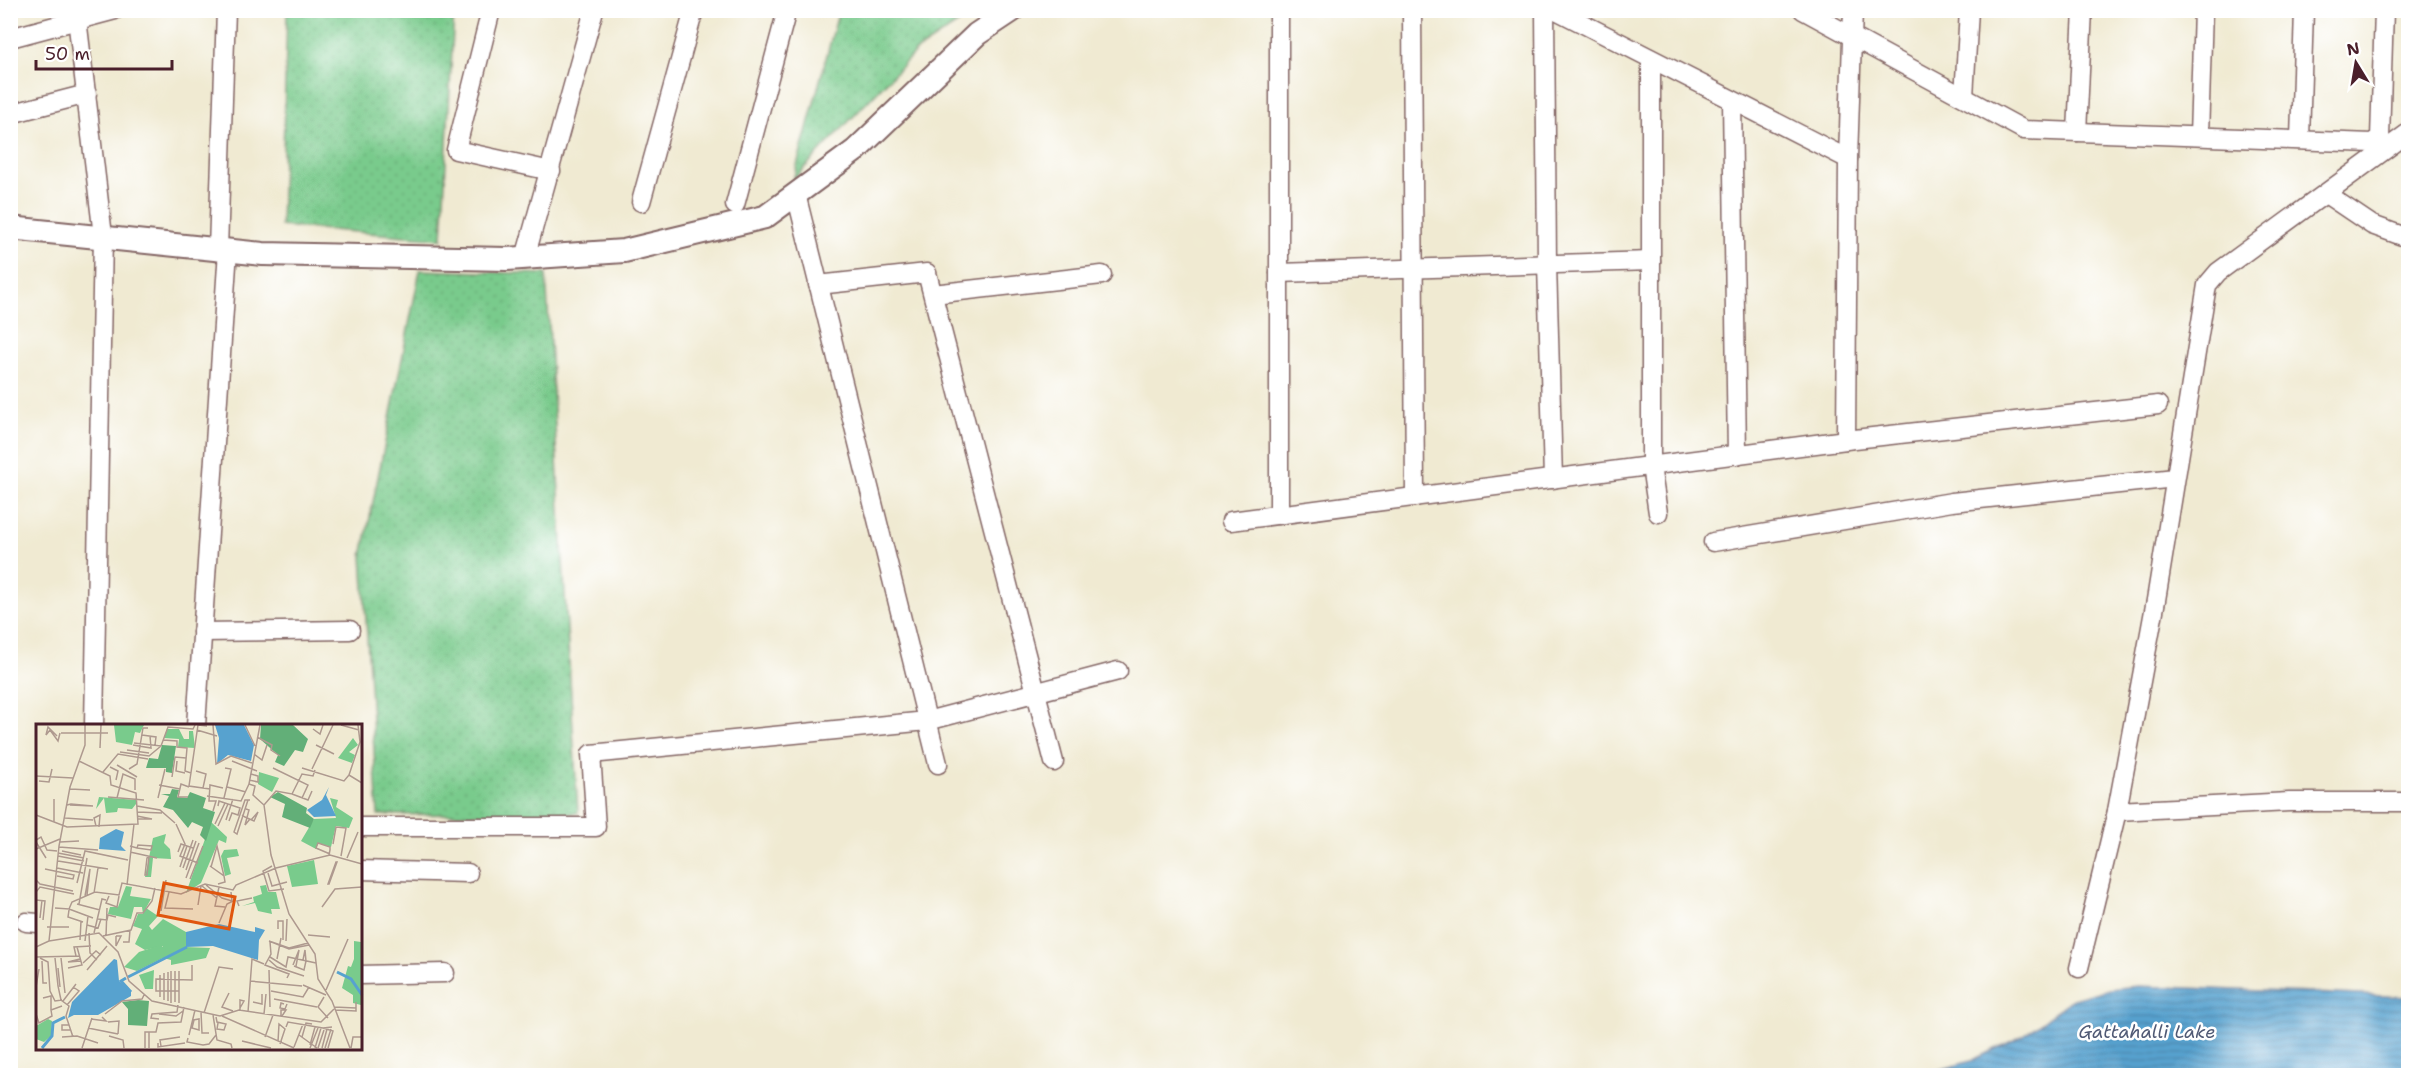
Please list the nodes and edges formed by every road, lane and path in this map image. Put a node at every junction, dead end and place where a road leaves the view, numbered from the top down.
1 (115, 10) edge
2 (226, 10) edge
3 (491, 10) edge
4 (594, 10) edge
5 (694, 10) edge
6 (787, 10) edge
7 (1013, 10) edge
8 (1279, 10) edge
9 (1412, 10) edge
10 (1545, 10) edge
11 (1556, 10) edge
12 (1803, 10) edge
13 (1853, 10) edge
14 (1970, 10) edge
15 (2083, 10) edge
16 (2203, 10) edge
17 (2304, 10) edge
18 (2384, 10) edge
19 (77, 16) edge
20 (10, 38) edge
21 (1853, 38) junction
22 (1651, 59) junction
23 (87, 94) junction
24 (1964, 98) junction
25 (1732, 100) junction
26 (10, 114) edge
27 (2077, 132) junction
28 (2409, 133) edge
29 (2199, 136) junction
30 (2300, 139) junction
31 (1848, 159) junction
32 (551, 171) junction
33 (796, 194) junction
34 (2326, 194) junction
35 (641, 202) dead end
36 (735, 205) dead end
37 (10, 228) edge
38 (103, 236) junction
39 (2409, 238) edge
40 (223, 250) junction
41 (525, 258) junction
42 (1651, 261) junction
43 (1547, 264) junction
44 (1414, 269) junction
45 (1279, 273) junction
46 (1102, 275) dead end
47 (818, 285) junction
48 (933, 294) junction
49 (2158, 405) dead end
50 (1846, 440) junction
51 (1737, 455) junction
52 (1651, 466) junction
53 (2175, 478) junction
54 (1553, 479) junction
55 (1415, 497) junction
56 (1658, 513) dead end
57 (1279, 514) junction
58 (1231, 521) dead end
59 (1713, 542) dead end
60 (350, 630) dead end
61 (202, 632) junction
62 (1118, 671) dead end
63 (1036, 693) junction
64 (927, 721) junction
65 (94, 724) edge
66 (196, 724) edge
67 (1054, 762) dead end
68 (938, 764) dead end
69 (2409, 802) edge
70 (2117, 811) junction
71 (362, 827) edge
72 (362, 870) edge
73 (468, 873) dead end
74 (2079, 968) dead end
75 (445, 973) dead end
76 (362, 975) edge

1 - 19 street
2 - 40 street
3 - 32 street
4 - 32 street
5 - 35 street
6 - 36 street
7 - 33 street
8 - 45 street
9 - 44 street
10 - 43 street
11 - 22 street
12 - 21 street
13 - 21 street
14 - 24 street
15 - 27 street
16 - 29 street
17 - 30 street
18 - 30 street
19 - 20 street
19 - 23 street
21 - 24 street
21 - 31 street
22 - 25 street
22 - 42 street
23 - 26 street
23 - 38 street
24 - 27 street
25 - 31 street
25 - 51 street
27 - 29 street
28 - 34 street
29 - 30 street
31 - 50 street
32 - 41 street
33 - 41 street
33 - 47 street
34 - 39 street
34 - 53 street
37 - 38 street
38 - 40 street
38 - 65 street
40 - 41 street
40 - 61 street
42 - 43 street
42 - 52 street
43 - 44 street
43 - 54 street
44 - 45 street
44 - 55 street
45 - 57 street
46 - 48 street
47 - 48 street
47 - 64 street
48 - 63 street
49 - 50 street
50 - 51 street
51 - 52 street
52 - 54 street
52 - 56 street
53 - 59 street
53 - 70 street
54 - 55 street
55 - 57 street
57 - 58 street
60 - 61 street
61 - 66 street
62 - 63 street
63 - 64 street
63 - 67 street
64 - 68 street
64 - 71 street
69 - 70 street
70 - 74 street
72 - 73 street
75 - 76 street

